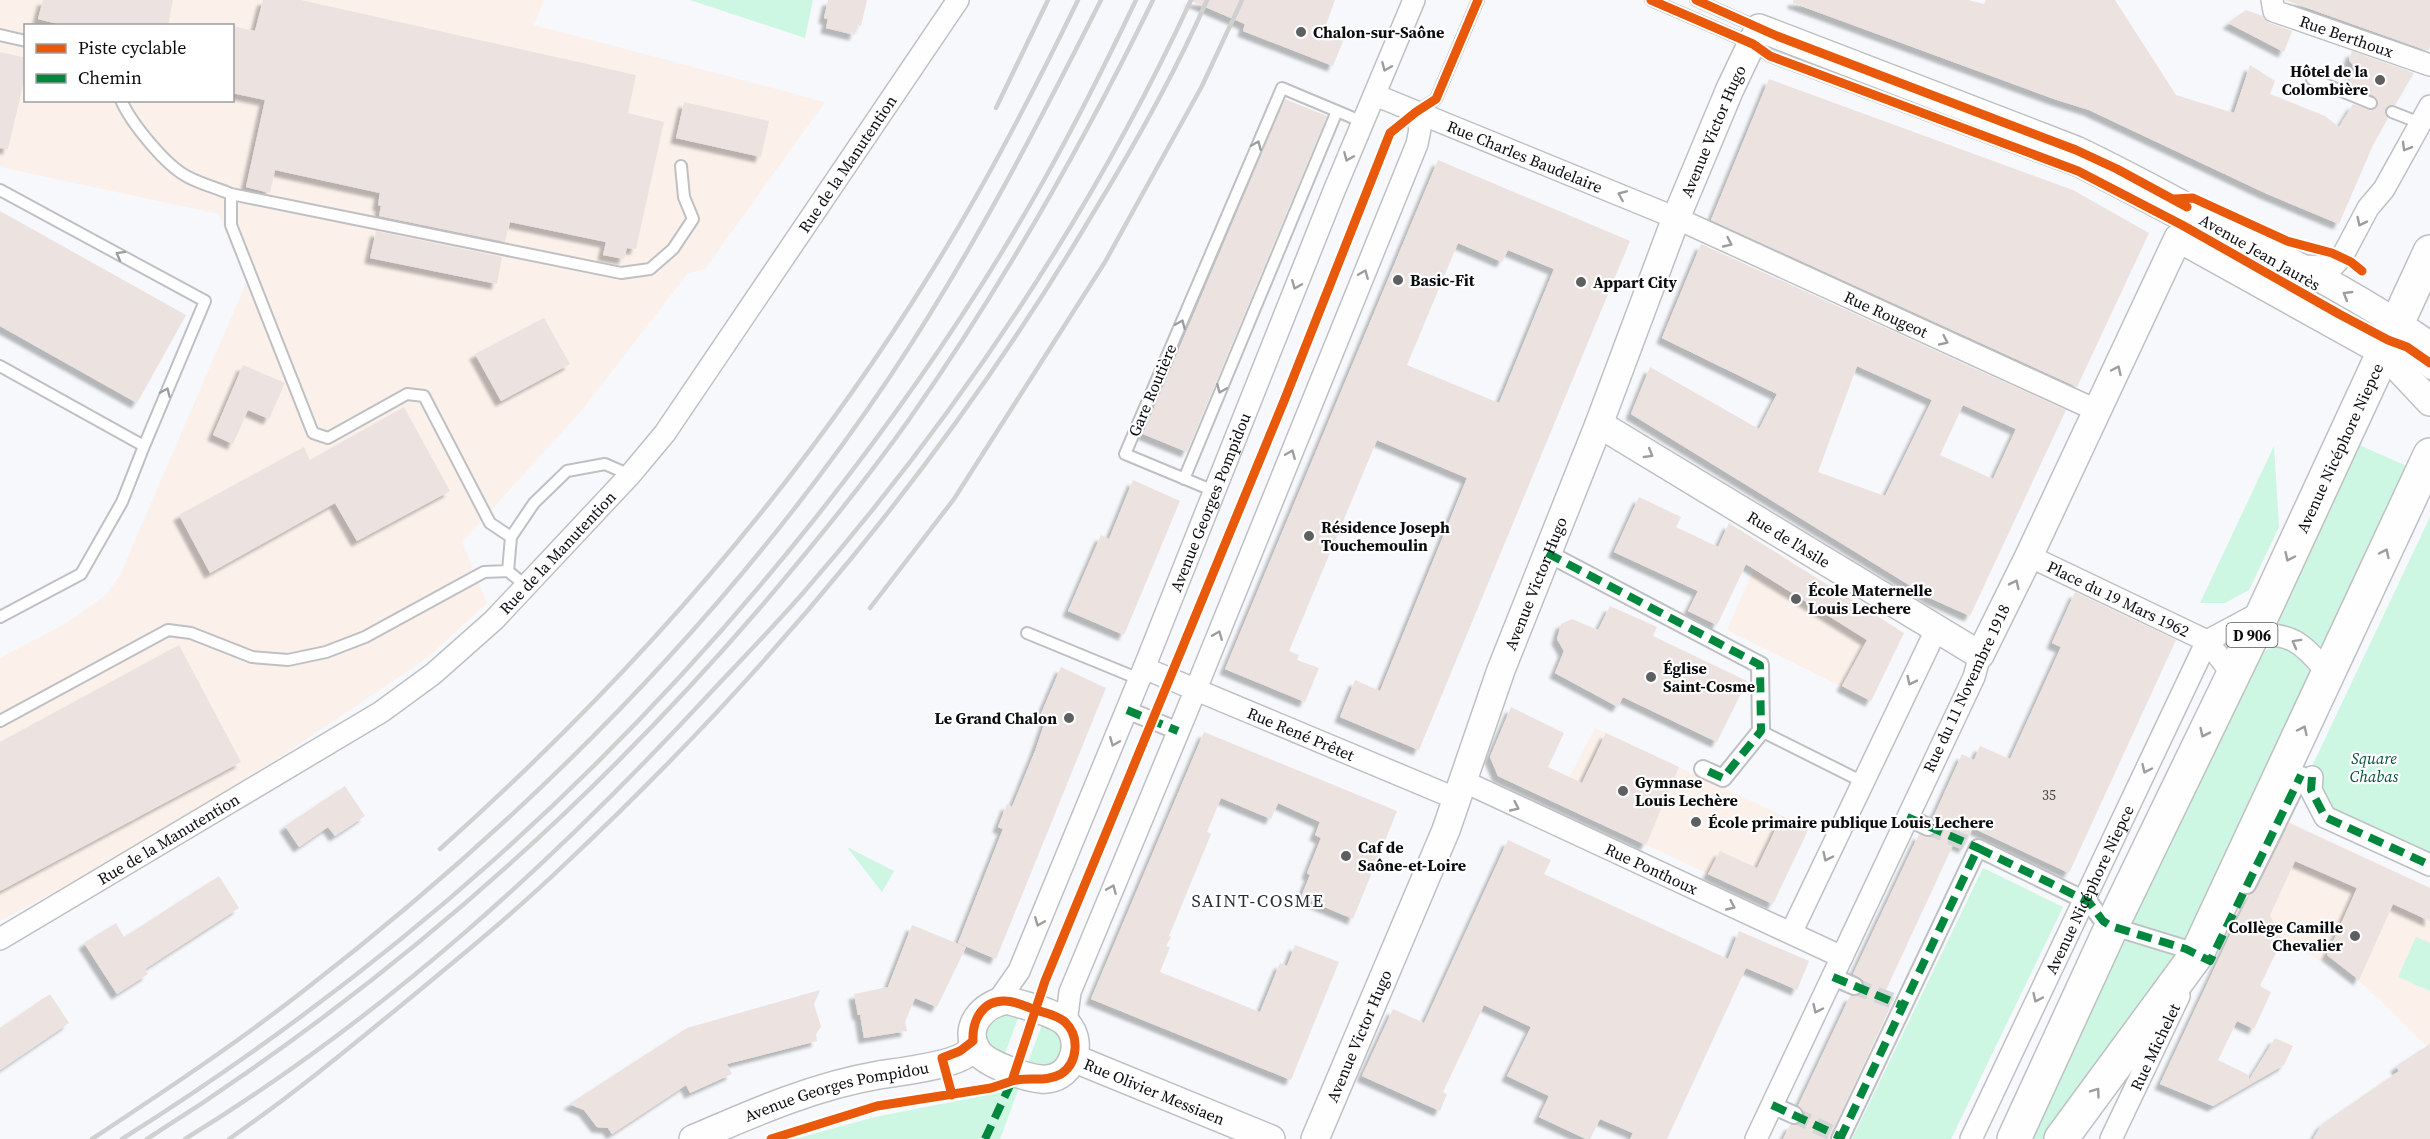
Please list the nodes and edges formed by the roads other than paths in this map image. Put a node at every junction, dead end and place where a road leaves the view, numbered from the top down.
1 (958, 0) edge
2 (1414, 0) edge
3 (1478, 0) edge
4 (1651, 0) edge
5 (1696, 0) edge
6 (2272, 0) edge
7 (0, 35) edge
8 (1756, 36) junction
9 (24, 41) edge
10 (2430, 64) edge
11 (2312, 80) dead end
12 (1375, 94) junction
13 (122, 102) edge
14 (2371, 103) dead end
15 (1337, 111) junction
16 (1416, 112) junction
17 (2392, 112) dead end
18 (2425, 115) edge
19 (1363, 122) junction
20 (681, 166) dead end
21 (0, 190) edge
22 (231, 194) junction
23 (1676, 218) junction
24 (2182, 223) junction
25 (2430, 252) edge
26 (2299, 266) junction
27 (2389, 338) junction
28 (2430, 346) edge
29 (2430, 362) edge
30 (0, 366) edge
31 (2430, 374) edge
32 (2430, 402) edge
33 (2098, 411) junction
34 (1599, 424) junction
35 (144, 446) junction
36 (2430, 455) edge
37 (630, 475) junction
38 (1184, 479) junction
39 (1214, 491) junction
40 (511, 537) junction
41 (1547, 553) junction
42 (2029, 556) junction
43 (508, 571) junction
44 (526, 586) junction
45 (0, 617) edge
46 (2258, 623) junction
47 (1937, 628) junction
48 (1027, 633) dead end
49 (2206, 641) junction
50 (1980, 655) junction
51 (1142, 674) junction
52 (2329, 674) junction
53 (2233, 675) junction
54 (1196, 689) junction
55 (1127, 710) junction
56 (0, 721) edge
57 (1178, 731) junction
58 (1761, 731) junction
59 (1703, 769) dead end
60 (2306, 776) joint
61 (1863, 782) junction
62 (1460, 790) junction
63 (1907, 817) junction
64 (1928, 827) tunnel mouth
65 (2430, 865) edge
66 (2084, 899) junction
67 (2111, 926) junction
68 (1791, 933) junction
69 (0, 939) edge
70 (2197, 954) junction
71 (1842, 957) junction
72 (1833, 977) junction
73 (1854, 986) tunnel mouth
74 (998, 1001) junction
75 (1066, 1023) junction
76 (974, 1041) junction
77 (1073, 1058) junction
78 (1772, 1105) junction
79 (1794, 1115) tunnel mouth
80 (1838, 1136) edge
81 (693, 1139) edge
82 (1271, 1139) edge
83 (1315, 1139) edge
84 (1756, 1139) edge
85 (1971, 1139) edge
86 (2014, 1139) edge
87 (2061, 1139) edge
88 (2111, 1139) edge

1 - 37 street, Rue de la Manutention
2 -> 12 street, Avenue Georges Pompidou
3 - 16 lane
4 - 8 lane, Avenue Jean Jaurès
5 - 8 lane, Avenue Jean Jaurès
6 - 10 street, Rue Berthoux
7 - 9 lane
8 - 23 street, Avenue Victor Hugo
8 - 24 street, Avenue Jean Jaurès
11 - 14 lane
12 - 16 street, Rue Charles Baudelaire
12 - 19 street, Avenue Georges Pompidou
13 - 22 lane
15 - 19 lane, Gare Routière
15 -> 38 lane
38 -> 15 lane, Gare Routière
23 -> 16 street, Rue Charles Baudelaire
54 -> 16 street
17 - 18 lane
18 -> 26 street
19 -> 39 street, Avenue Georges Pompidou
20 - 22 lane
35 -> 21 lane
22 - 40 lane
23 -> 33 street, Rue Rougeot
23 - 34 street, Avenue Victor Hugo
24 - 26 street, Avenue Jean Jaurès
24 - 27 street, Avenue Jean Jaurès
33 -> 24 street, Rue du 11 Novembre 1918
25 - 27 main road, Avenue Nicéphore Niepce / D 906
27 -> 26 street, Avenue Jean Jaurès
27 - 28 street
27 - 29 lane
27 - 29 lane
27 - 31 lane
27 - 32 street
27 -> 46 main road, Avenue Nicéphore Niepce / D 906
30 - 35 lane
33 - 42 street, Rue du 11 Novembre 1918
34 - 41 street, Avenue Victor Hugo
34 -> 47 street, Rue de l'Asile
35 - 45 lane
52 -> 36 main road
37 - 40 lane
37 - 44 street, Rue de la Manutention
38 - 39 lane
39 - 51 street, Avenue Georges Pompidou
40 - 43 lane
41 - 58 street
41 - 62 street, Avenue Victor Hugo
42 - 49 street, Place du 19 Mars 1962
50 -> 42 street, Rue du 11 Novembre 1918
43 - 44 lane
43 - 56 lane
44 - 69 street, Rue de la Manutention
46 - 49 street
52 -> 46 street
46 - 53 main road, Avenue Nicéphore Niepce / D 906
47 - 50 street, Rue de l'Asile
47 -> 61 street
48 - 51 lane
49 - 53 street
49 -> 66 street, Avenue Nicéphore Niepce
50 - 63 street, Rue du 11 Novembre 1918
51 - 54 street, Rue René Prêtet
51 - 55 street, Avenue Georges Pompidou
70 -> 52 main road
53 -> 67 main road, Avenue Nicéphore Niepce / D 906
54 - 57 street
54 - 62 street, Rue René Prêtet
55 - 57 street
55 -> 74 street, Avenue Georges Pompidou
75 -> 57 street
58 - 59 street
58 - 61 lane
60 - 65 street
60 - 70 street
61 -> 68 street
62 -> 68 street, Rue Ponthoux
62 - 83 street, Avenue Victor Hugo
63 - 64 street
63 - 71 street, Rue du 11 Novembre 1918
66 - 67 street
66 - 80 street
66 -> 85 street, Avenue Nicéphore Niepce
67 - 70 street
67 - 86 main road, Avenue Nicéphore Niepce / D 906
68 - 71 street, Rue Ponthoux
87 -> 70 main road
70 - 88 street, Rue Michelet
71 - 72 street, Rue du 11 Novembre 1918
72 - 73 street
72 -> 78 street, Rue du 11 Novembre 1918
74 - 75 street
74 - 76 street
75 - 77 street
76 - 77 street
76 - 81 street, Avenue Georges Pompidou
77 - 82 street, Rue Olivier Messiaen
78 - 79 street
78 - 84 street, Rue du 11 Novembre 1918

